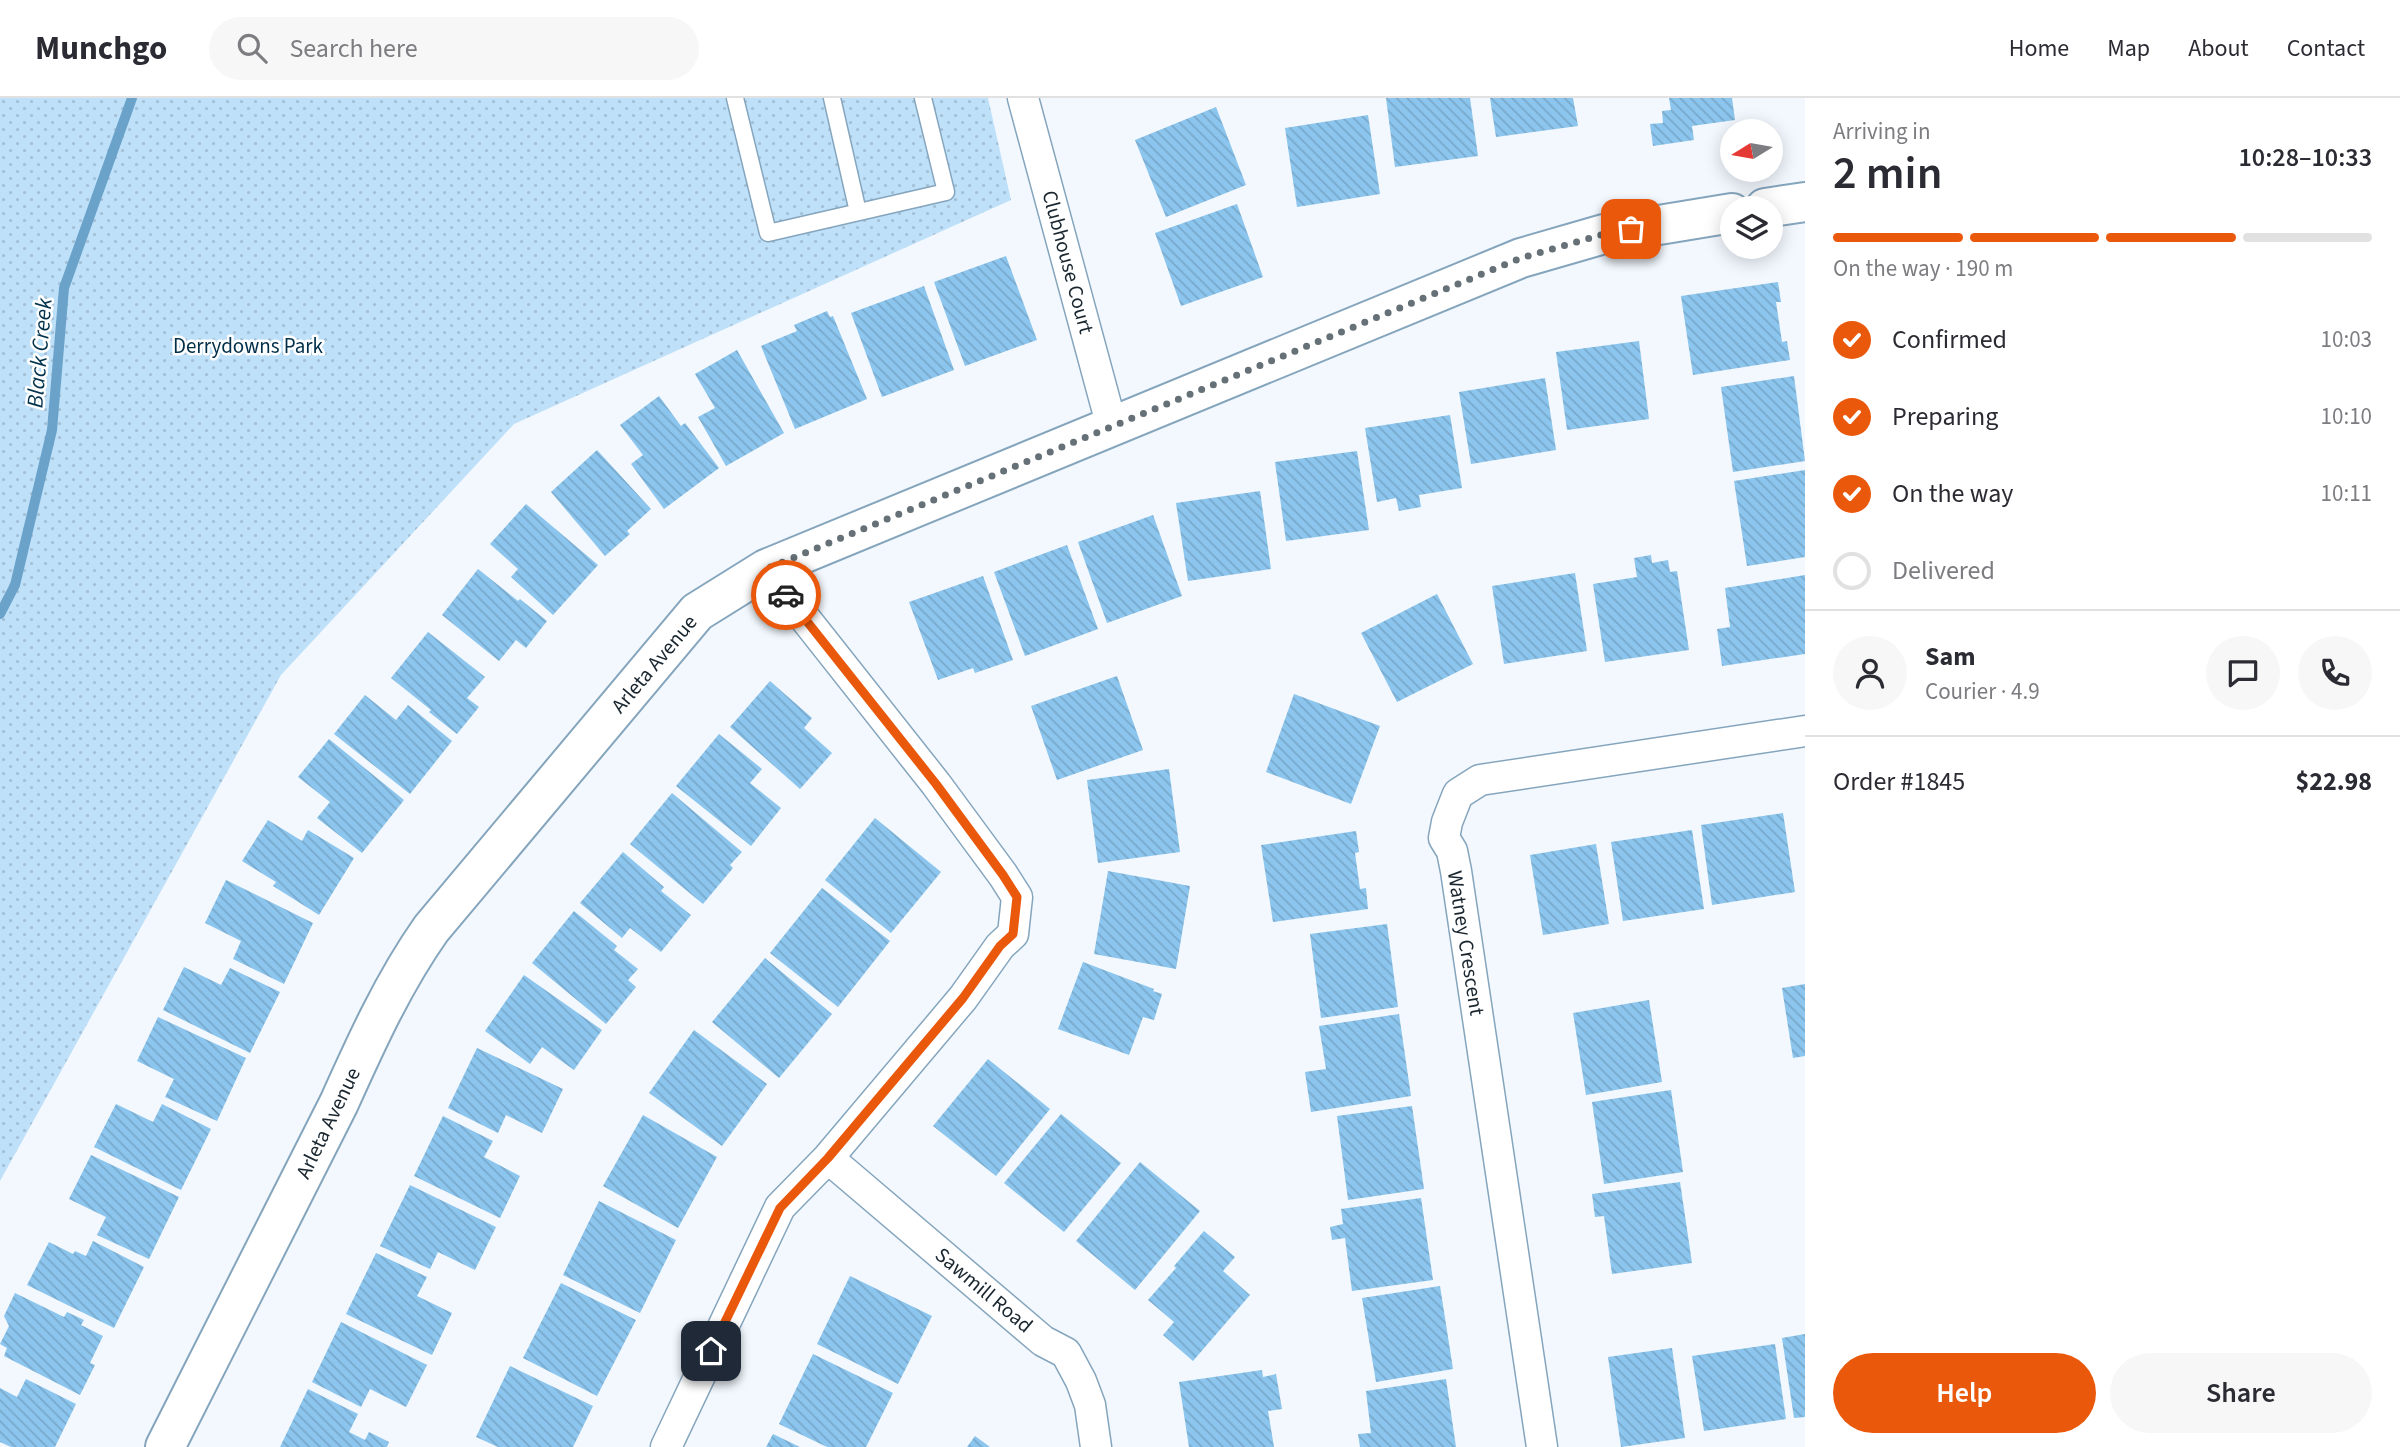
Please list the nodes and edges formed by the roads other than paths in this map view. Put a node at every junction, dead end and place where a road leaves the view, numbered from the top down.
1 (735, 98) edge
2 (832, 98) edge
3 (923, 98) edge
4 (1023, 98) edge
5 (1805, 202) edge
6 (1783, 205) edge
7 (858, 212) junction
8 (1720, 215) edge
9 (1112, 427) junction
10 (766, 569) junction
11 (1805, 731) edge
12 (828, 1158) junction
13 (165, 1447) edge
14 (666, 1447) edge
15 (1096, 1447) edge
16 (1542, 1447) edge

1 - 7 lane
2 - 7 lane
3 - 7 lane
4 - 9 street, Clubhouse Court
5 - 6 street
8 - 9 street, Arleta Avenue
9 - 10 street, Arleta Avenue
10 - 12 street
10 - 13 street, Arleta Avenue
11 - 16 street, Watney Crescent
12 - 14 street
12 - 15 street, Sawmill Road

